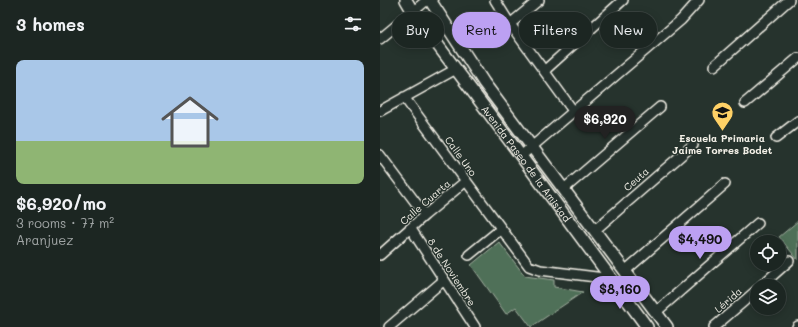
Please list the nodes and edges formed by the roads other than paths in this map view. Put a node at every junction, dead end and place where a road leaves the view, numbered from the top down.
1 (406, 0) edge
2 (427, 0) edge
3 (430, 0) edge
4 (495, 0) edge
5 (539, 0) edge
6 (623, 0) edge
7 (699, 0) edge
8 (789, 0) edge
9 (413, 12) joint
10 (502, 12) edge
11 (511, 23) edge
12 (511, 25) edge
13 (392, 29) edge
14 (380, 39) edge
15 (440, 48) edge
16 (798, 58) edge
17 (714, 66) dead end
18 (456, 69) junction
19 (544, 70) junction
20 (404, 97) junction
21 (745, 103) dead end
22 (660, 107) dead end
23 (380, 111) edge
24 (574, 112) junction
25 (798, 121) edge
26 (776, 138) dead end
27 (693, 145) dead end
28 (533, 147) junction
29 (380, 155) edge
30 (521, 156) junction
31 (466, 181) junction
32 (725, 184) dead end
33 (564, 189) junction
34 (425, 215) junction
35 (758, 223) dead end
36 (411, 229) junction
37 (501, 229) junction
38 (594, 230) junction
39 (380, 243) edge
40 (383, 253) edge
41 (470, 255) dead end
42 (789, 261) dead end
43 (624, 271) junction
44 (612, 279) junction
45 (769, 279) edge
46 (444, 280) junction
47 (750, 296) edge
48 (656, 312) junction
49 (389, 327) edge
50 (475, 327) edge
51 (646, 327) edge
52 (667, 327) edge
53 (714, 327) edge

1 - 9 street, Avenida Paseo de la Amistad
2 - 9 street
3 - 28 street, Avenida Paseo de la Amistad
4 - 10 street
5 - 11 street
6 - 19 street
7 - 24 street
8 - 17 street
12 - 19 street
13 - 14 street
15 - 18 street, Avenida Paseo de la Amistad
16 - 21 street
18 - 20 street
18 - 30 street, Avenida Paseo de la Amistad
19 - 24 street
20 - 23 street
20 - 31 street, Calle Uno
22 - 33 street
24 - 28 street
25 - 26 street
27 - 38 street, Ceuta
28 - 30 street
28 - 33 street, Avenida Paseo de la Amistad
29 - 34 street
30 - 44 street, Avenida Paseo de la Amistad
31 - 34 street, Calle Cuarta
31 - 37 street, Calle Uno
32 - 43 street
33 - 38 street, Avenida Paseo de la Amistad
34 - 36 street, Calle Cuarta
35 - 48 street
36 - 40 street, Calle Cuarta
36 - 46 street, 8 de Noviembre
37 - 41 street
37 - 44 street, Calle Uno
38 - 43 street, Avenida Paseo de la Amistad
39 - 40 street
42 - 45 street
43 - 48 street, Avenida Paseo de la Amistad
44 - 51 street, Avenida Paseo de la Amistad
46 - 49 street
46 - 50 street, 8 de Noviembre
47 - 53 street, Lérida
48 - 52 street, Avenida Paseo de la Amistad

